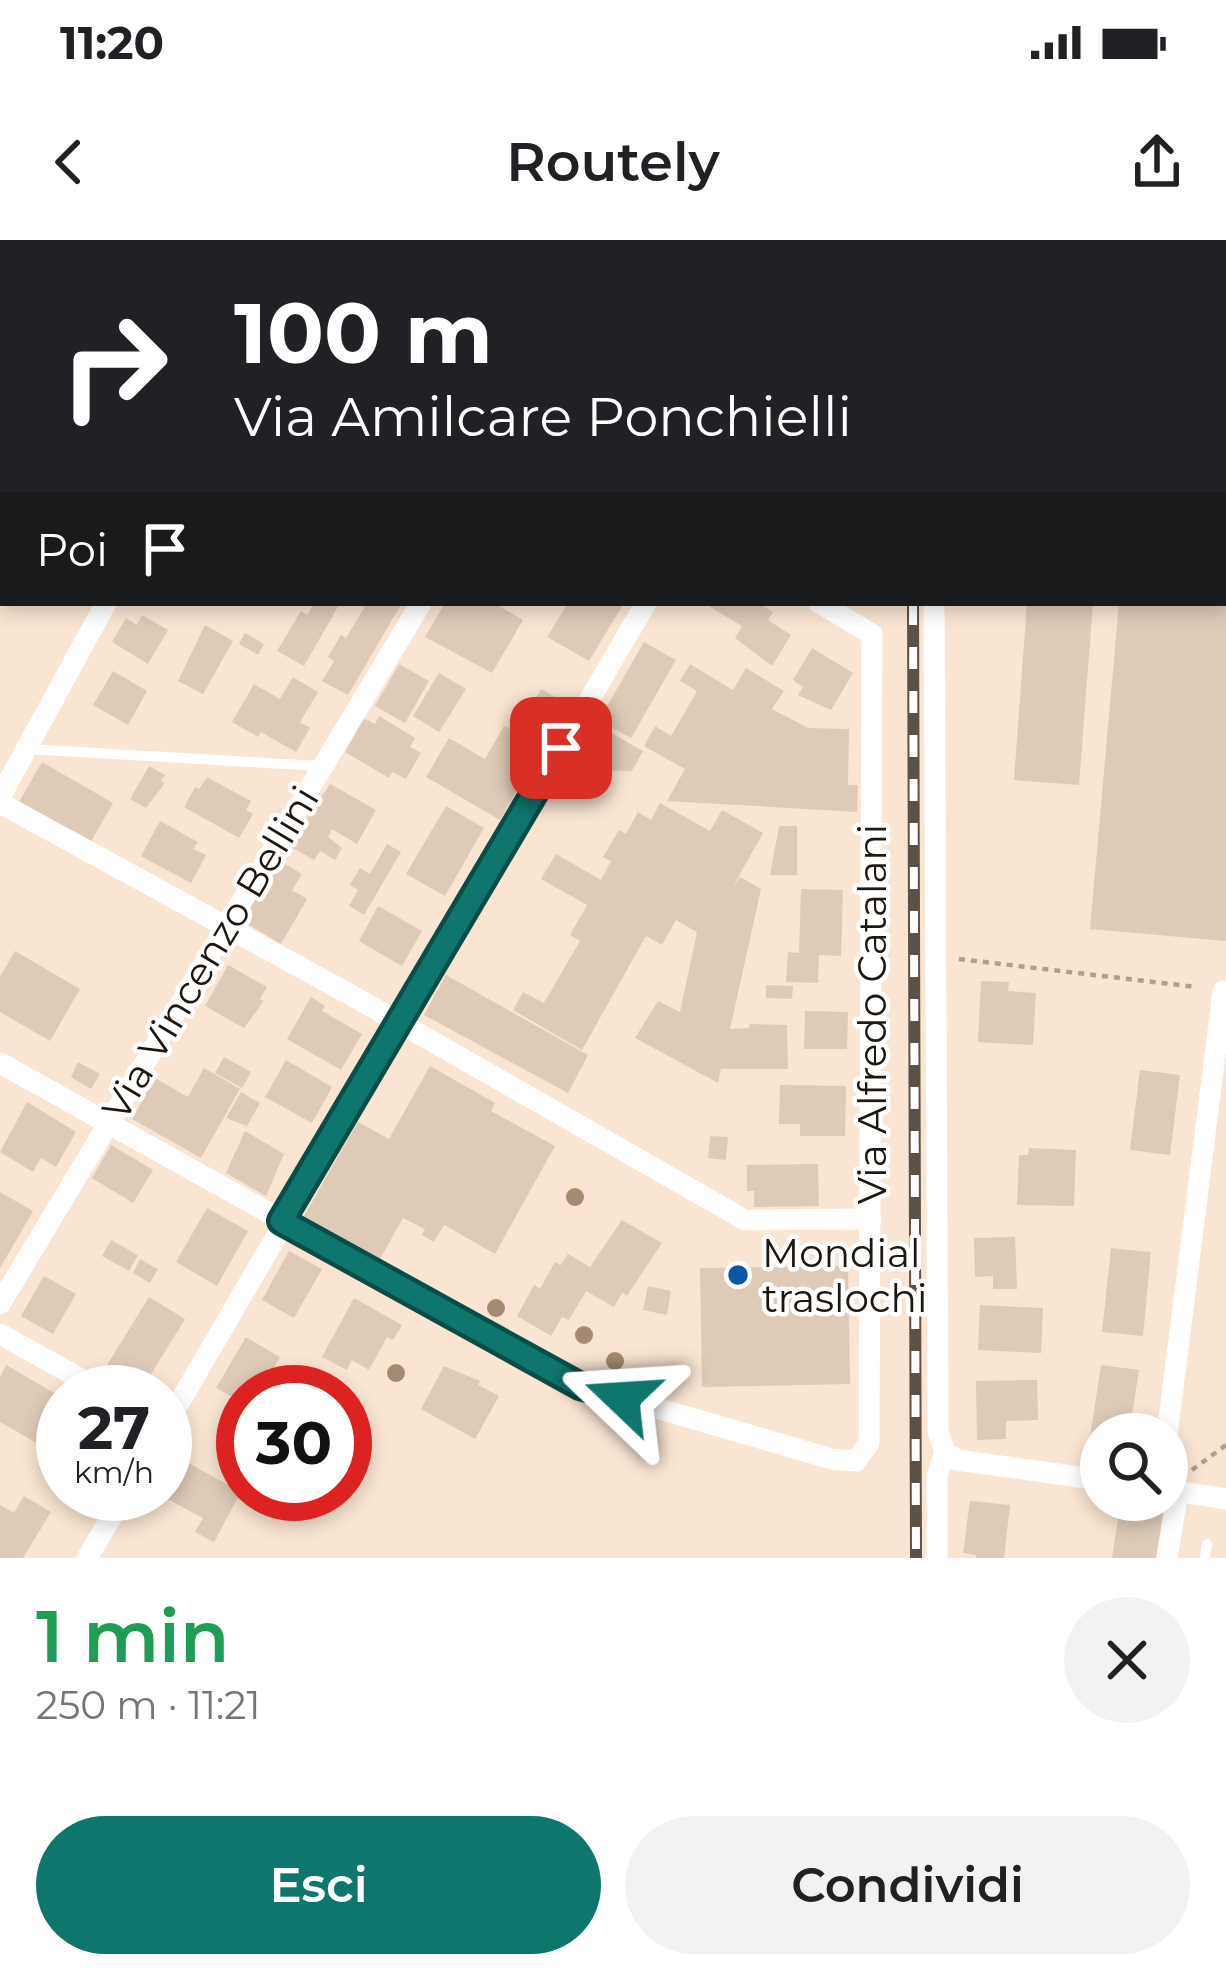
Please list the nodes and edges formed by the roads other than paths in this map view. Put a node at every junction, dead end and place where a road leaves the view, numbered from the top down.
1 (104, 606) edge
2 (419, 606) edge
3 (644, 606) edge
4 (824, 606) edge
5 (934, 606) edge
6 (26, 749) junction
7 (323, 766) junction
8 (0, 800) edge
9 (226, 927) junction
10 (1223, 991) edge
11 (398, 1023) junction
12 (0, 1063) edge
13 (107, 1124) junction
14 (872, 1219) junction
15 (281, 1221) junction
16 (0, 1304) edge
17 (0, 1334) edge
18 (56, 1365) edge
19 (192, 1378) edge
20 (1170, 1413) edge
21 (945, 1452) junction
22 (1080, 1477) edge
23 (1188, 1493) edge
24 (1226, 1499) edge
25 (109, 1521) edge
26 (1170, 1521) edge
27 (1207, 1544) dead end
28 (87, 1558) edge
29 (938, 1558) edge
30 (1167, 1558) edge
31 (1205, 1558) edge

1 - 6 street
2 - 7 street, Via Vincenzo Bellini
3 - 11 street
4 - 14 street, Via Alfredo Catalani
5 - 21 street
6 - 7 lane
6 - 8 street
7 - 9 street, Via Vincenzo Bellini
8 - 9 street
9 - 11 street
9 - 13 street, Via Vincenzo Bellini
10 - 20 street
11 - 14 street
11 - 15 street
12 - 13 street
13 - 15 street
13 - 16 street, Via Vincenzo Bellini
14 - 15 street, Via Alfredo Catalani
15 - 19 street
17 - 18 street
21 - 22 street
21 - 29 street
23 - 24 street
25 - 28 street
26 - 30 street
27 - 31 lane

